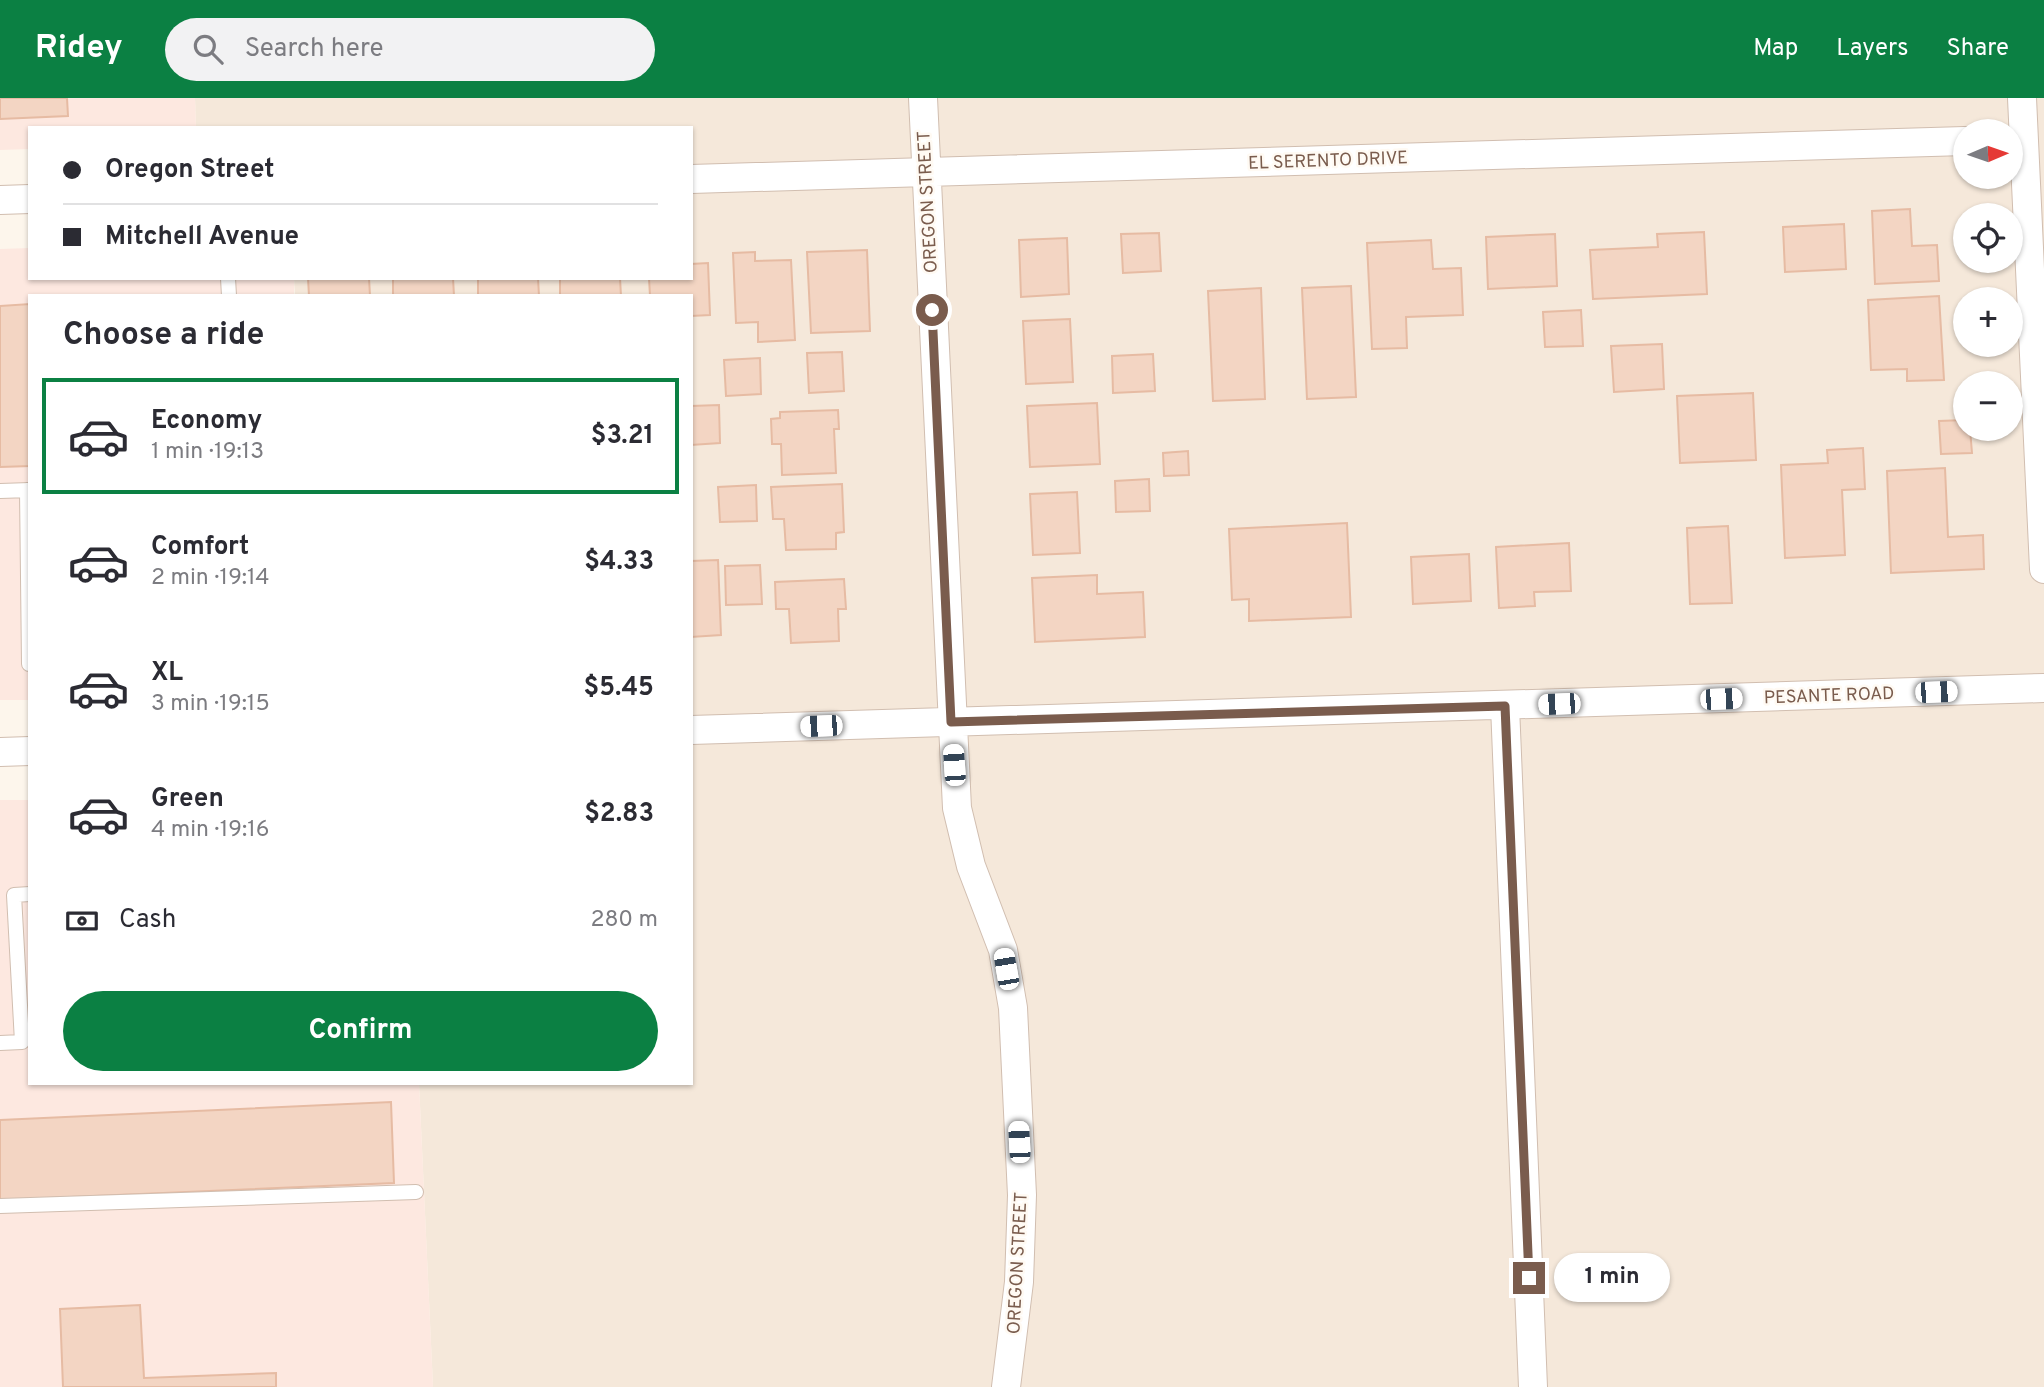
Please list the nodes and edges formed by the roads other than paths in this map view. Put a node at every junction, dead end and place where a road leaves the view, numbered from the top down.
1 (923, 98) edge
2 (2022, 98) edge
3 (2019, 119) edge
4 (1953, 141) edge
5 (926, 172) junction
6 (693, 179) edge
7 (2020, 189) edge
8 (28, 199) edge
9 (0, 200) edge
10 (28, 490) edge
11 (0, 491) edge
12 (2044, 569) edge
13 (2044, 688) edge
14 (1505, 706) junction
15 (951, 722) junction
16 (693, 730) edge
17 (28, 751) edge
18 (0, 752) edge
19 (28, 894) edge
20 (0, 1043) edge
21 (416, 1192) dead end
22 (0, 1206) edge
23 (1006, 1387) edge
24 (1533, 1387) edge

1 - 5 street, OREGON STREET
2 - 3 street
4 - 5 street, EL SERENTO DRIVE
5 - 6 street, EL SERENTO DRIVE
5 - 15 street, OREGON STREET
7 - 12 street
8 - 9 street
10 - 11 lane
13 - 14 street, PESANTE ROAD
14 - 15 street, PESANTE ROAD
14 - 24 street
15 - 16 street, PESANTE ROAD
15 - 23 street, OREGON STREET
17 - 18 street
19 - 20 lane
21 - 22 lane

